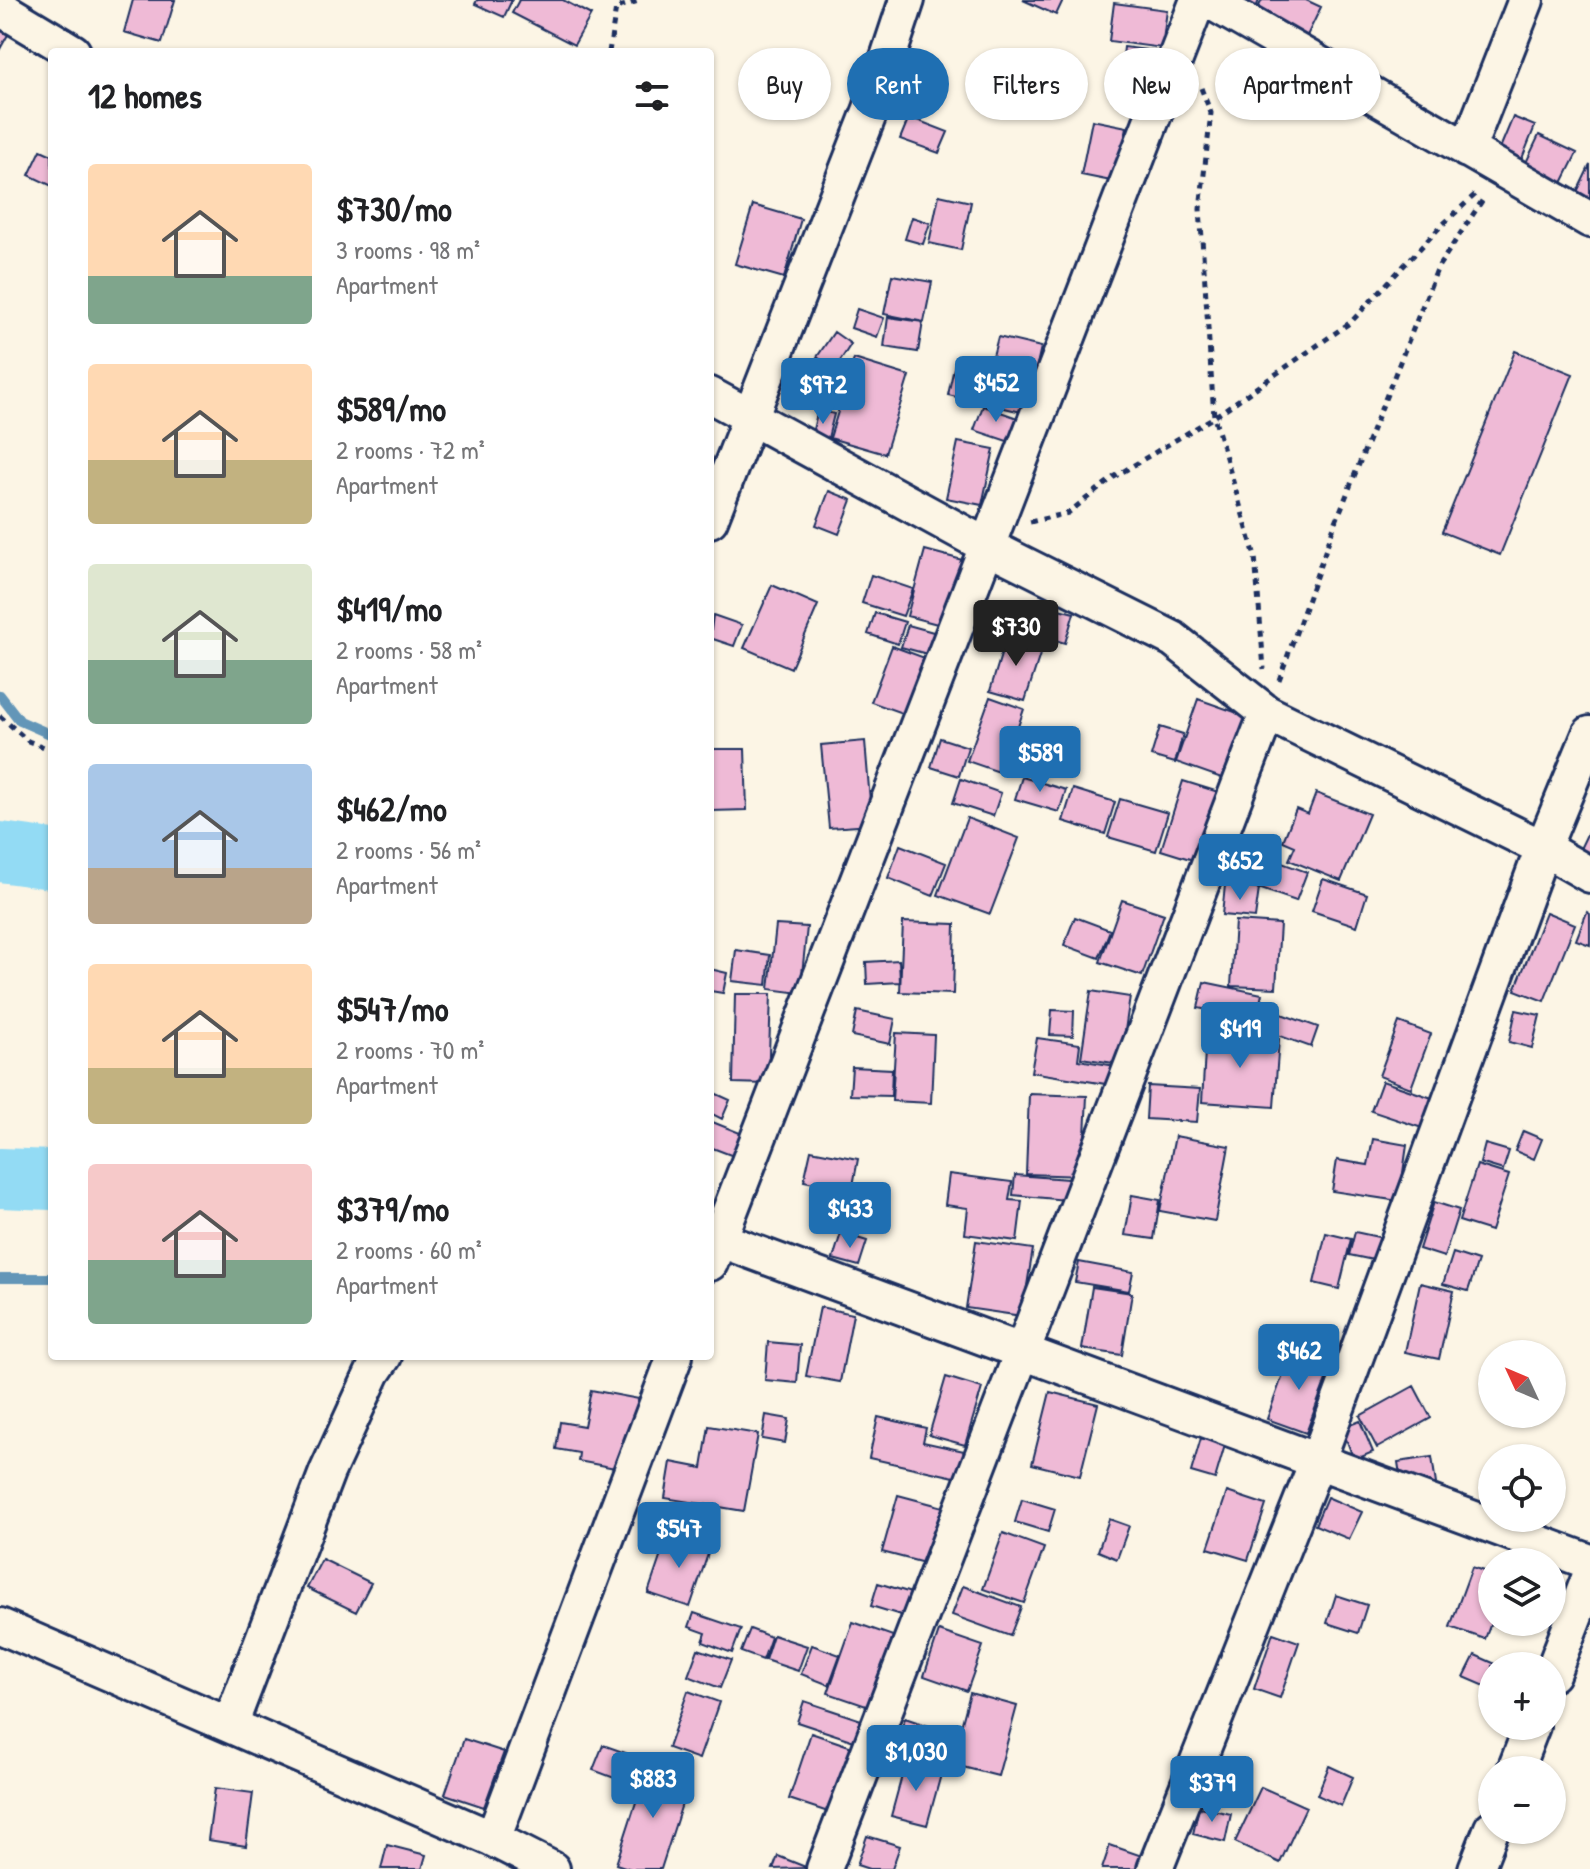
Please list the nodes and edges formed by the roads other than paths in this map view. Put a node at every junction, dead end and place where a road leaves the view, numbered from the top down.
1 (907, 0) edge
2 (1198, 0) edge
3 (1208, 0) edge
4 (1526, 0) edge
5 (0, 8) edge
6 (66, 48) edge
7 (1467, 150) junction
8 (1590, 220) edge
9 (714, 397) edge
10 (749, 416) junction
11 (714, 509) edge
12 (990, 538) junction
13 (1267, 713) junction
14 (1590, 734) edge
15 (1543, 848) junction
16 (1590, 875) edge
17 (714, 1243) edge
18 (714, 1246) edge
19 (1024, 1353) junction
20 (381, 1360) edge
21 (673, 1360) edge
22 (1317, 1462) junction
23 (1590, 1562) edge
24 (1590, 1576) edge
25 (0, 1626) edge
26 (1561, 1652) edge
27 (230, 1725) junction
28 (493, 1839) junction
29 (1486, 1844) edge
30 (552, 1869) edge
31 (824, 1869) edge
32 (1155, 1869) edge
33 (1476, 1869) edge

1 - 10 street
2 - 12 street
3 - 7 street
4 - 7 street
5 - 6 street
7 - 8 street
9 - 10 street
10 - 11 street
10 - 12 street
12 - 13 street
12 - 17 street
13 - 15 street
13 - 19 street
14 - 15 street
15 - 16 street
15 - 22 street
18 - 19 street
19 - 22 street
19 - 31 street
20 - 27 street
21 - 28 street
22 - 23 street
22 - 32 street
24 - 26 street
25 - 27 street
27 - 28 street
28 - 30 street
29 - 33 street

